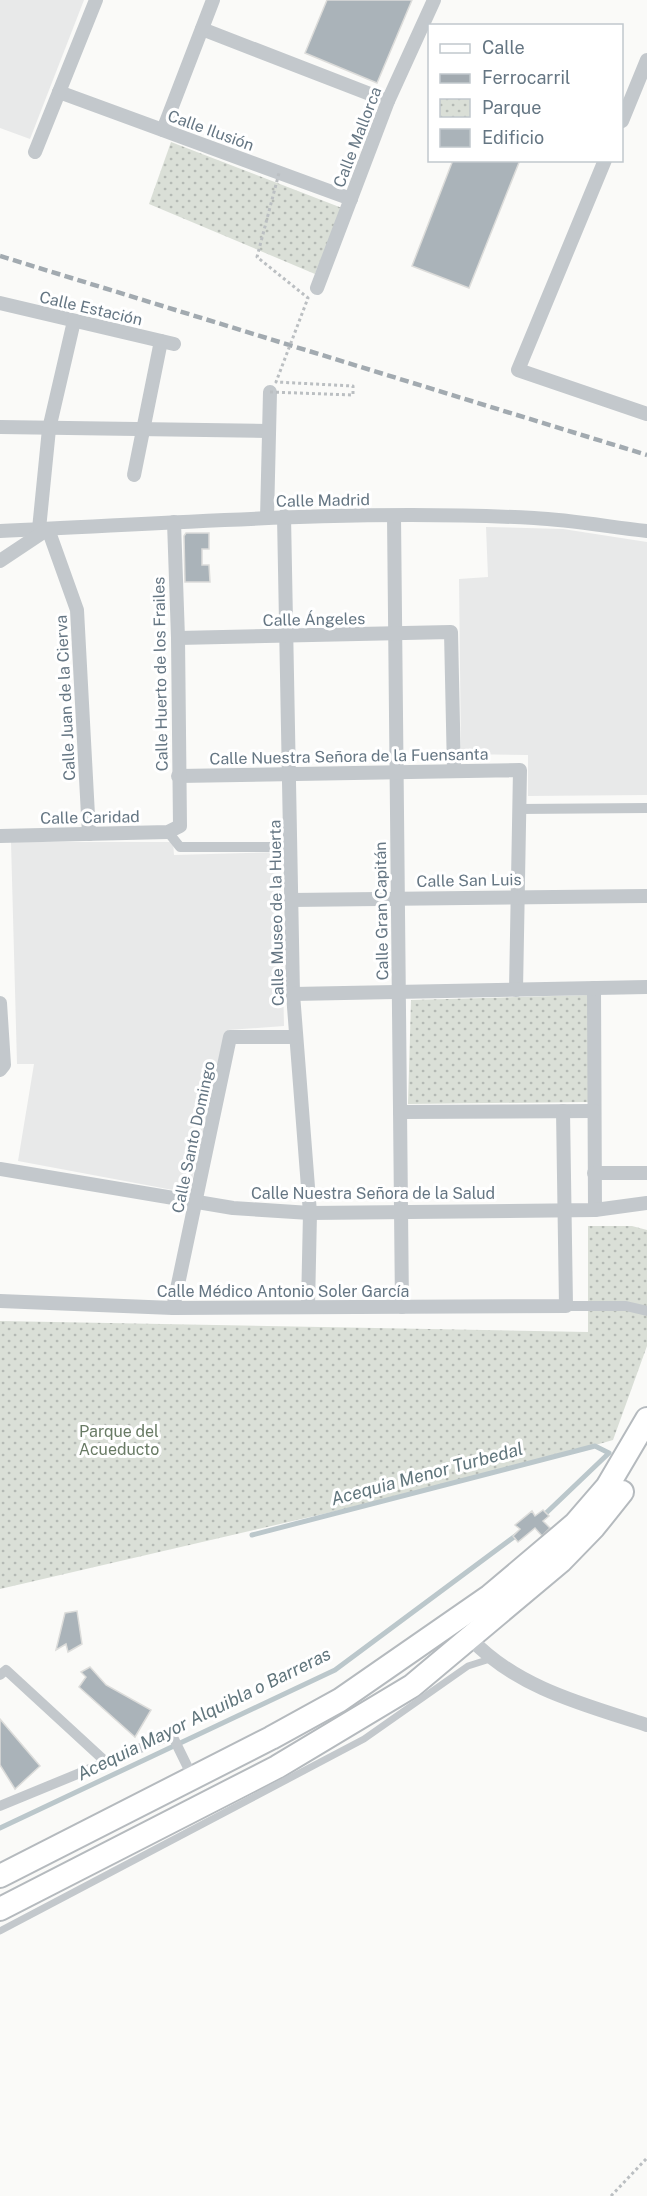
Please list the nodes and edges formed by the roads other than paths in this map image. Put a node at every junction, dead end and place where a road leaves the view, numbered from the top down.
1 (96, 0) edge
2 (213, 0) edge
3 (434, 0) edge
4 (202, 29) junction
5 (647, 60) edge
6 (59, 93) junction
7 (388, 101) junction
8 (623, 116) edge
9 (163, 130) junction
10 (35, 152) dead end
11 (604, 162) edge
12 (351, 199) junction
13 (317, 288) dead end
14 (0, 303) edge
15 (74, 321) junction
16 (270, 392) road end
17 (647, 414) edge
18 (0, 427) edge
19 (49, 429) junction
20 (144, 429) junction
21 (268, 431) junction
22 (134, 475) dead end
23 (284, 516) junction
24 (394, 516) junction
25 (267, 518) junction
26 (174, 522) junction
27 (44, 529) junction
28 (0, 531) edge
29 (647, 531) edge
30 (0, 561) edge
31 (395, 633) junction
32 (286, 636) junction
33 (178, 638) junction
34 (454, 771) junction
35 (396, 772) junction
36 (289, 774) junction
37 (178, 776) junction
38 (647, 808) edge
39 (519, 809) junction
40 (174, 829) junction
41 (89, 834) junction
42 (0, 836) edge
43 (290, 847) junction
44 (518, 896) junction
45 (647, 896) edge
46 (398, 898) junction
47 (291, 900) junction
48 (647, 987) edge
49 (594, 988) junction
50 (516, 990) junction
51 (398, 993) junction
52 (293, 994) junction
53 (0, 1003) edge
54 (296, 1037) junction
55 (2, 1068) edge
56 (563, 1111) junction
57 (594, 1111) junction
58 (400, 1112) junction
59 (0, 1169) edge
60 (594, 1173) junction
61 (647, 1173) edge
62 (196, 1202) junction
63 (645, 1205) edge
64 (564, 1210) junction
65 (595, 1210) junction
66 (400, 1212) junction
67 (310, 1213) junction
68 (0, 1301) edge
69 (566, 1306) junction
70 (308, 1307) junction
71 (402, 1307) junction
72 (173, 1308) junction
73 (647, 1311) edge
74 (647, 1419) edge
75 (647, 1452) edge
76 (471, 1639) junction
77 (490, 1659) junction
78 (2, 1670) edge
79 (647, 1725) edge
80 (106, 1762) junction
81 (193, 1778) junction
82 (0, 1806) edge
83 (0, 1876) edge
84 (0, 1910) edge
85 (0, 1931) edge

1 - 6 street
2 - 4 street
3 - 7 street, Calle Mallorca
4 - 7 street
4 - 9 street
5 - 8 street
6 - 9 street, Calle Ilusión
6 - 10 street
7 - 12 street, Calle Mallorca
9 - 12 street, Calle Ilusión
11 - 17 street
12 - 13 street, Calle Mallorca
14 - 15 street, Calle Estación
15 - 19 street
15 - 20 street, Calle Estación
16 - 21 street
18 - 19 street
19 - 20 street
19 - 27 street
20 - 21 street
20 - 22 street
21 - 25 street
23 - 24 street, Calle Madrid
23 - 25 street, Calle Madrid
23 - 32 street, Calle Museo de la Huerta
24 - 29 street, Calle Madrid
24 - 31 street, Calle Gran Capitán
25 - 26 street, Calle Madrid
26 - 27 street, Calle Madrid
26 - 33 street, Calle Huerto de los Frailes
27 - 28 street, Calle Madrid
27 - 30 street
27 - 41 street, Calle Juan de la Cierva
31 - 32 street, Calle Ángeles
31 - 34 street, Calle Ángeles
31 - 35 street, Calle Gran Capitán
32 - 33 street, Calle Ángeles
32 - 36 street, Calle Museo de la Huerta
33 - 37 street, Calle Huerto de los Frailes
34 - 35 street, Calle Nuestra Señora de la Fuensanta
34 - 39 street, Calle Nuestra Señora de la Fuensanta
35 - 36 street, Calle Nuestra Señora de la Fuensanta
35 - 46 street, Calle Gran Capitán
36 - 37 street, Calle Nuestra Señora de la Fuensanta
36 - 43 street, Calle Museo de la Huerta
37 - 40 street, Calle Huerto de los Frailes
38 - 39 street
39 - 44 street
40 - 41 street, Calle Caridad
40 - 43 street
41 - 42 street, Calle Caridad
43 - 47 street, Calle Museo de la Huerta
44 - 45 street, Calle San Luis
44 - 46 street, Calle San Luis
44 - 50 street
46 - 47 street, Calle San Luis
46 - 51 street, Calle Gran Capitán
47 - 52 street, Calle Museo de la Huerta
48 - 49 street
49 - 50 street
49 - 57 street
50 - 51 street
51 - 52 street
51 - 58 street, Calle Gran Capitán
52 - 54 street, Calle Museo de la Huerta
53 - 55 street
54 - 62 street, Calle Santo Domingo
54 - 67 street, Calle Museo de la Huerta
56 - 57 street
56 - 58 street
56 - 64 street
57 - 60 street
58 - 66 street, Calle Gran Capitán
59 - 62 street, Calle Nuestra Señora de la Salud
60 - 61 street
60 - 65 street
62 - 67 street, Calle Nuestra Señora de la Salud
62 - 72 street, Calle Santo Domingo
63 - 65 street, Calle Nuestra Señora de la Salud
64 - 65 street, Calle Nuestra Señora de la Salud
64 - 66 street, Calle Nuestra Señora de la Salud
64 - 69 street
66 - 67 street, Calle Nuestra Señora de la Salud
66 - 71 street, Calle Gran Capitán
67 - 70 street, Calle Museo de la Huerta
68 - 72 street, Calle Médico Antonio Soler García
69 - 71 street, Calle Médico Antonio Soler García
69 - 73 street
70 - 71 street, Calle Médico Antonio Soler García
70 - 72 street, Calle Médico Antonio Soler García
74 - 81 main road
75 - 76 main road
76 - 77 street
76 - 84 main road
77 - 79 street
77 - 85 lane
78 - 80 street
80 - 81 street
80 - 82 street
81 - 83 main road

